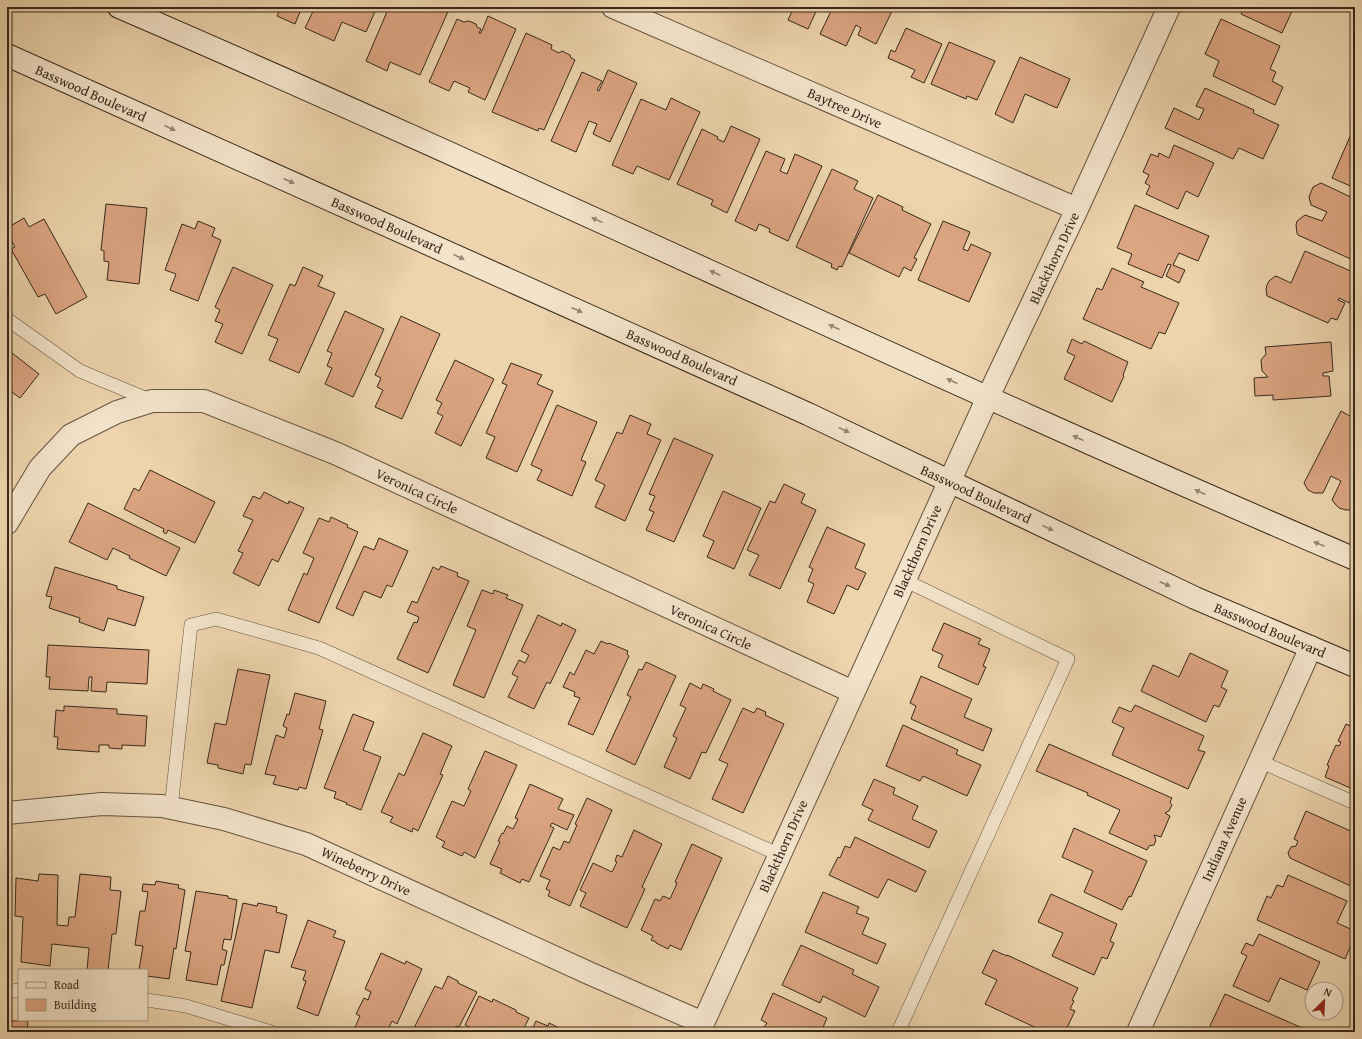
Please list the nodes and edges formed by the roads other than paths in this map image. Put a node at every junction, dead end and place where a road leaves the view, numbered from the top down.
1 (120, 7) edge
2 (613, 7) edge
3 (1169, 7) edge
4 (7, 55) edge
5 (1077, 209) junction
6 (7, 319) edge
7 (988, 397) junction
8 (152, 402) junction
9 (949, 481) junction
10 (7, 523) edge
11 (1355, 560) edge
12 (904, 580) junction
13 (1311, 647) junction
14 (1355, 666) edge
15 (853, 692) junction
16 (1259, 761) junction
17 (1355, 803) edge
18 (171, 808) junction
19 (7, 813) edge
20 (780, 855) junction
21 (18, 990) edge
22 (7, 992) edge
23 (148, 1000) edge
24 (701, 1028) edge
25 (271, 1032) edge
26 (898, 1032) edge
27 (1138, 1032) edge

7 -> 1 street
2 - 5 street, Baytree Drive
3 - 5 street, Blackthorn Drive
4 -> 9 street, Basswood Boulevard
5 - 7 street, Blackthorn Drive
6 - 8 lane
7 - 9 street, Blackthorn Drive
11 -> 7 street
8 - 10 street, Veronica Circle
8 - 15 street, Veronica Circle
9 - 12 street, Blackthorn Drive
9 -> 13 street, Basswood Boulevard
12 - 15 street, Blackthorn Drive
12 - 26 lane
13 - 14 street, Basswood Boulevard
13 - 16 street, Indiana Avenue
15 - 20 street, Blackthorn Drive
16 - 17 lane
16 - 27 street, Indiana Avenue
18 - 19 street, Wineberry Drive
18 - 20 lane
18 - 24 street, Wineberry Drive
20 - 24 street, Blackthorn Drive
21 - 22 lane
23 - 25 lane

